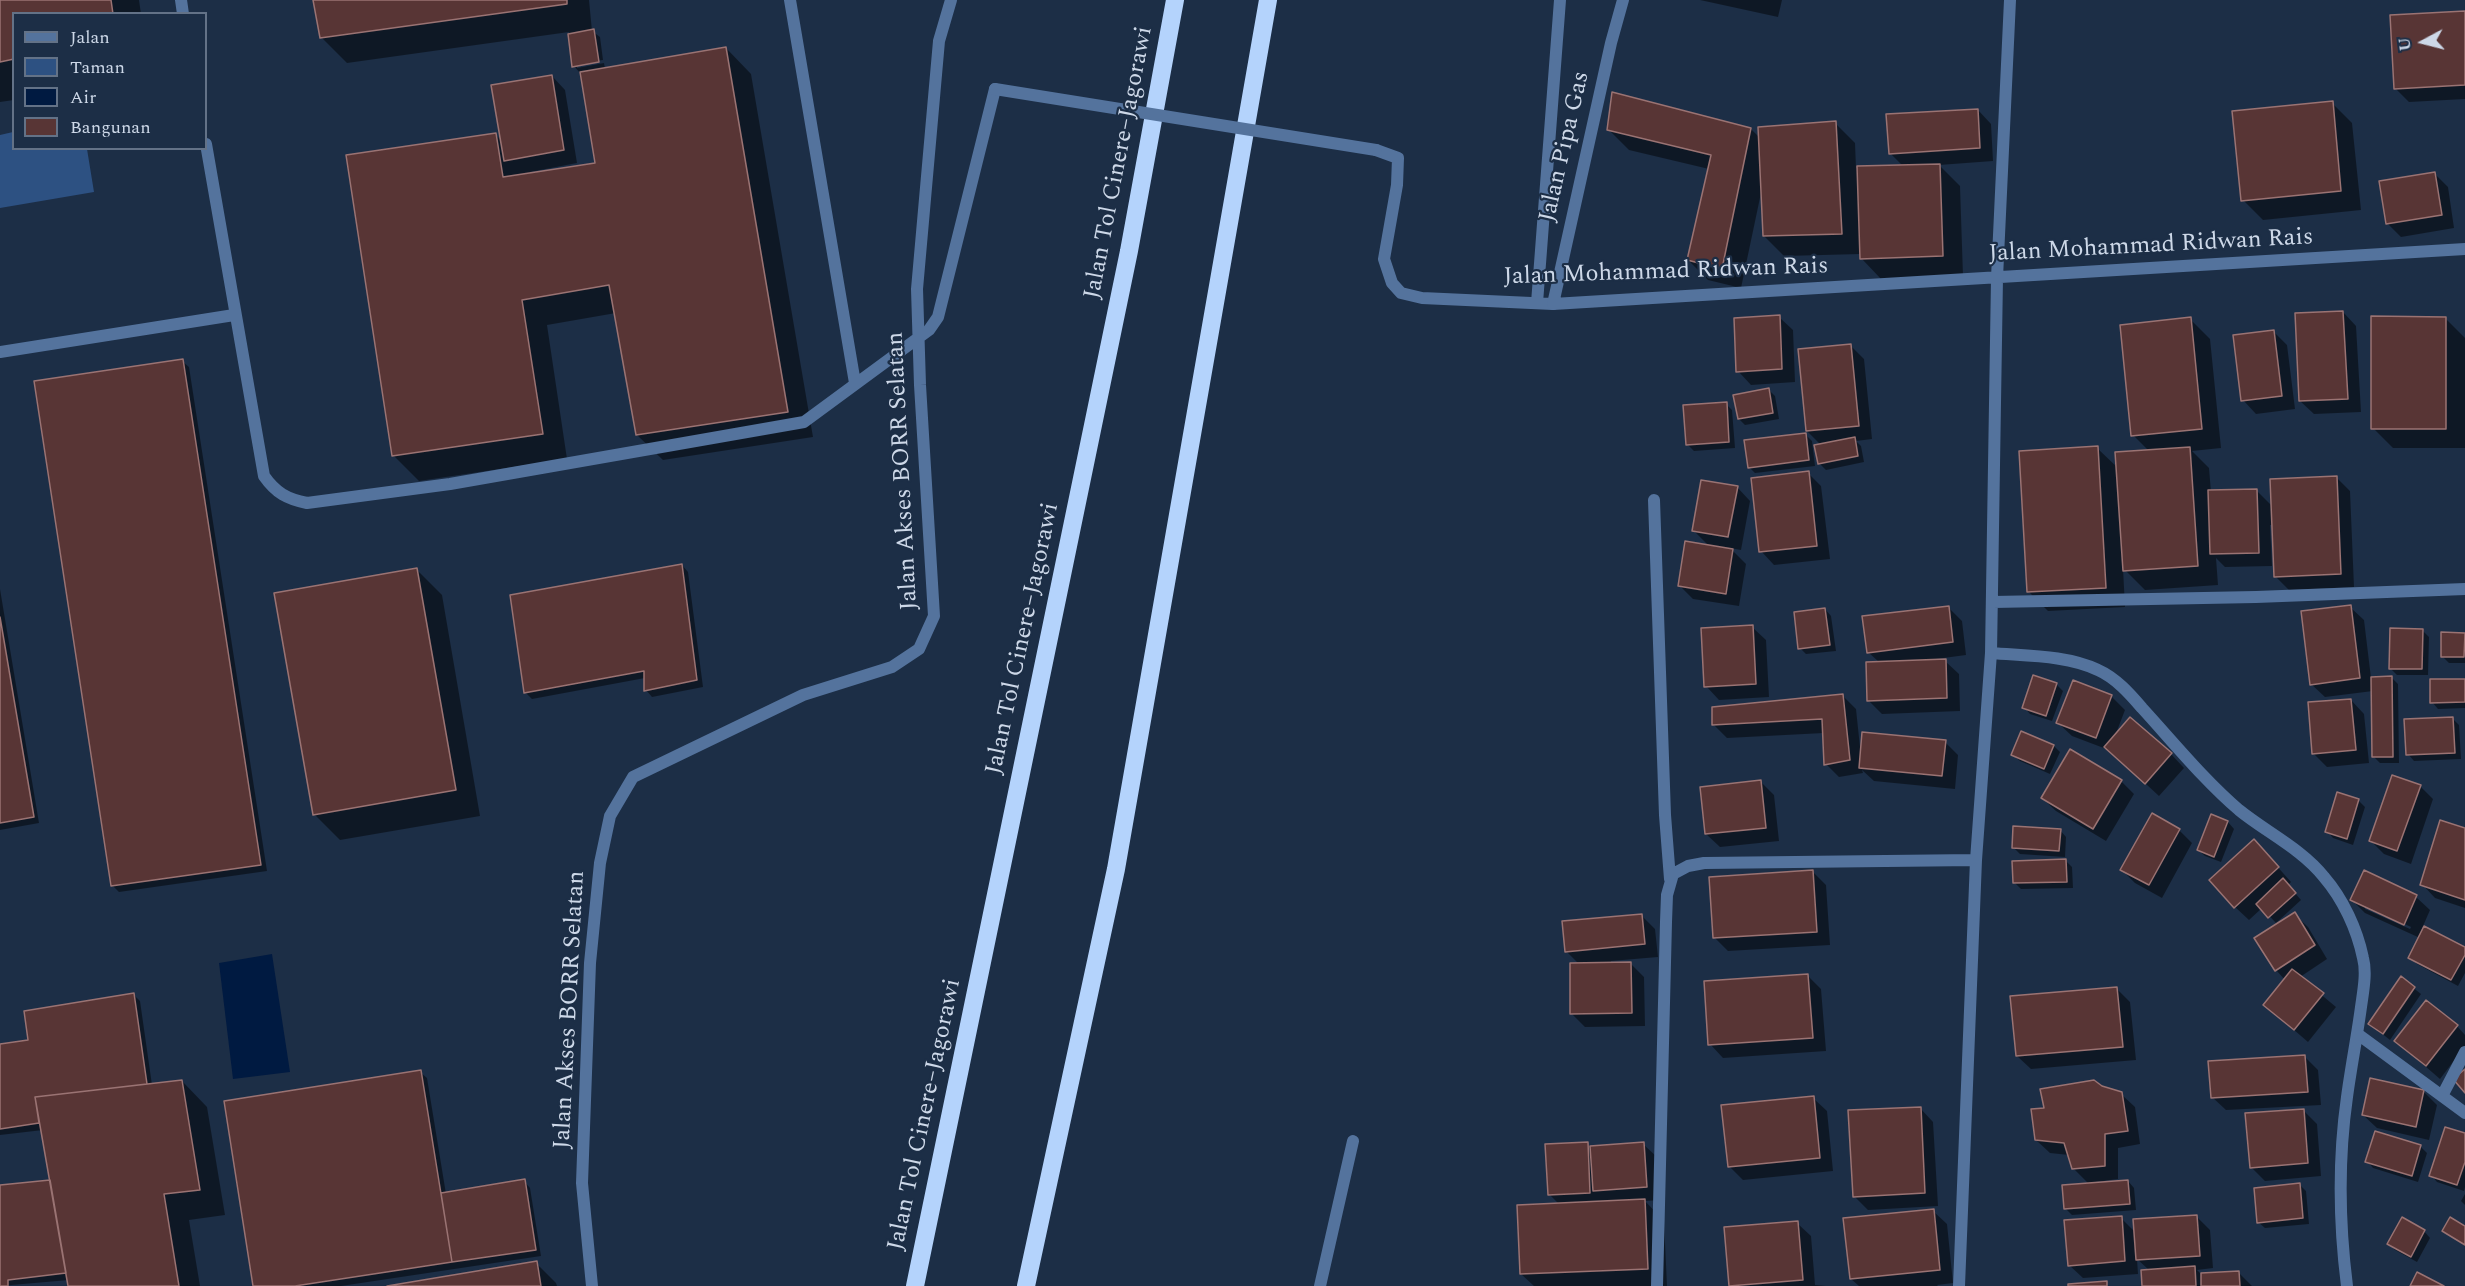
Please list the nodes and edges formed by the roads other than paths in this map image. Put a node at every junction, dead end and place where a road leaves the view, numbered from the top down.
1 (790, 0) edge
2 (951, 0) edge
3 (1175, 0) edge
4 (1268, 0) edge
5 (1560, 0) edge
6 (1623, 0) edge
7 (2010, 0) edge
8 (207, 150) edge
9 (2465, 249) edge
10 (1997, 278) junction
11 (1537, 303) junction
12 (1552, 304) junction
13 (234, 315) junction
14 (917, 338) junction
15 (0, 352) edge
16 (855, 383) junction
17 (1654, 500) dead end
18 (2465, 589) edge
19 (1993, 602) junction
20 (1991, 653) junction
21 (1976, 860) junction
22 (1670, 879) junction
23 (2359, 1035) junction
24 (2465, 1052) edge
25 (2442, 1096) junction
26 (2465, 1113) edge
27 (1353, 1141) dead end
28 (592, 1286) edge
29 (915, 1286) edge
30 (1026, 1286) edge
31 (1320, 1286) edge
32 (1657, 1286) edge
33 (1959, 1286) edge
34 (2347, 1286) edge

1 - 16 street
2 - 14 street, Jalan Akses BORR Selatan
3 - 29 highway, Jalan Tol Cinere–Jagorawi
4 - 30 highway
5 - 11 street, Jalan Pipa Gas
6 - 12 street, Jalan Pipa Gas
7 - 10 street
8 - 13 street, Jalan Mohammad Ridwan Rais
9 - 10 street, Jalan Mohammad Ridwan Rais
10 - 12 street, Jalan Mohammad Ridwan Rais
10 - 19 street
11 - 12 street, Jalan Mohammad Ridwan Rais
11 - 14 street, Jalan Mohammad Ridwan Rais, bridge
13 - 15 street
13 - 16 street, Jalan Mohammad Ridwan Rais
14 - 16 street, Jalan Mohammad Ridwan Rais
14 - 28 street, Jalan Akses BORR Selatan
17 - 22 street
18 - 19 street
19 - 20 street
20 - 21 street
20 - 23 street
21 - 22 street
21 - 33 street
22 - 32 street
23 - 25 street
23 - 34 street
24 - 25 street
25 - 26 street
27 - 31 street

